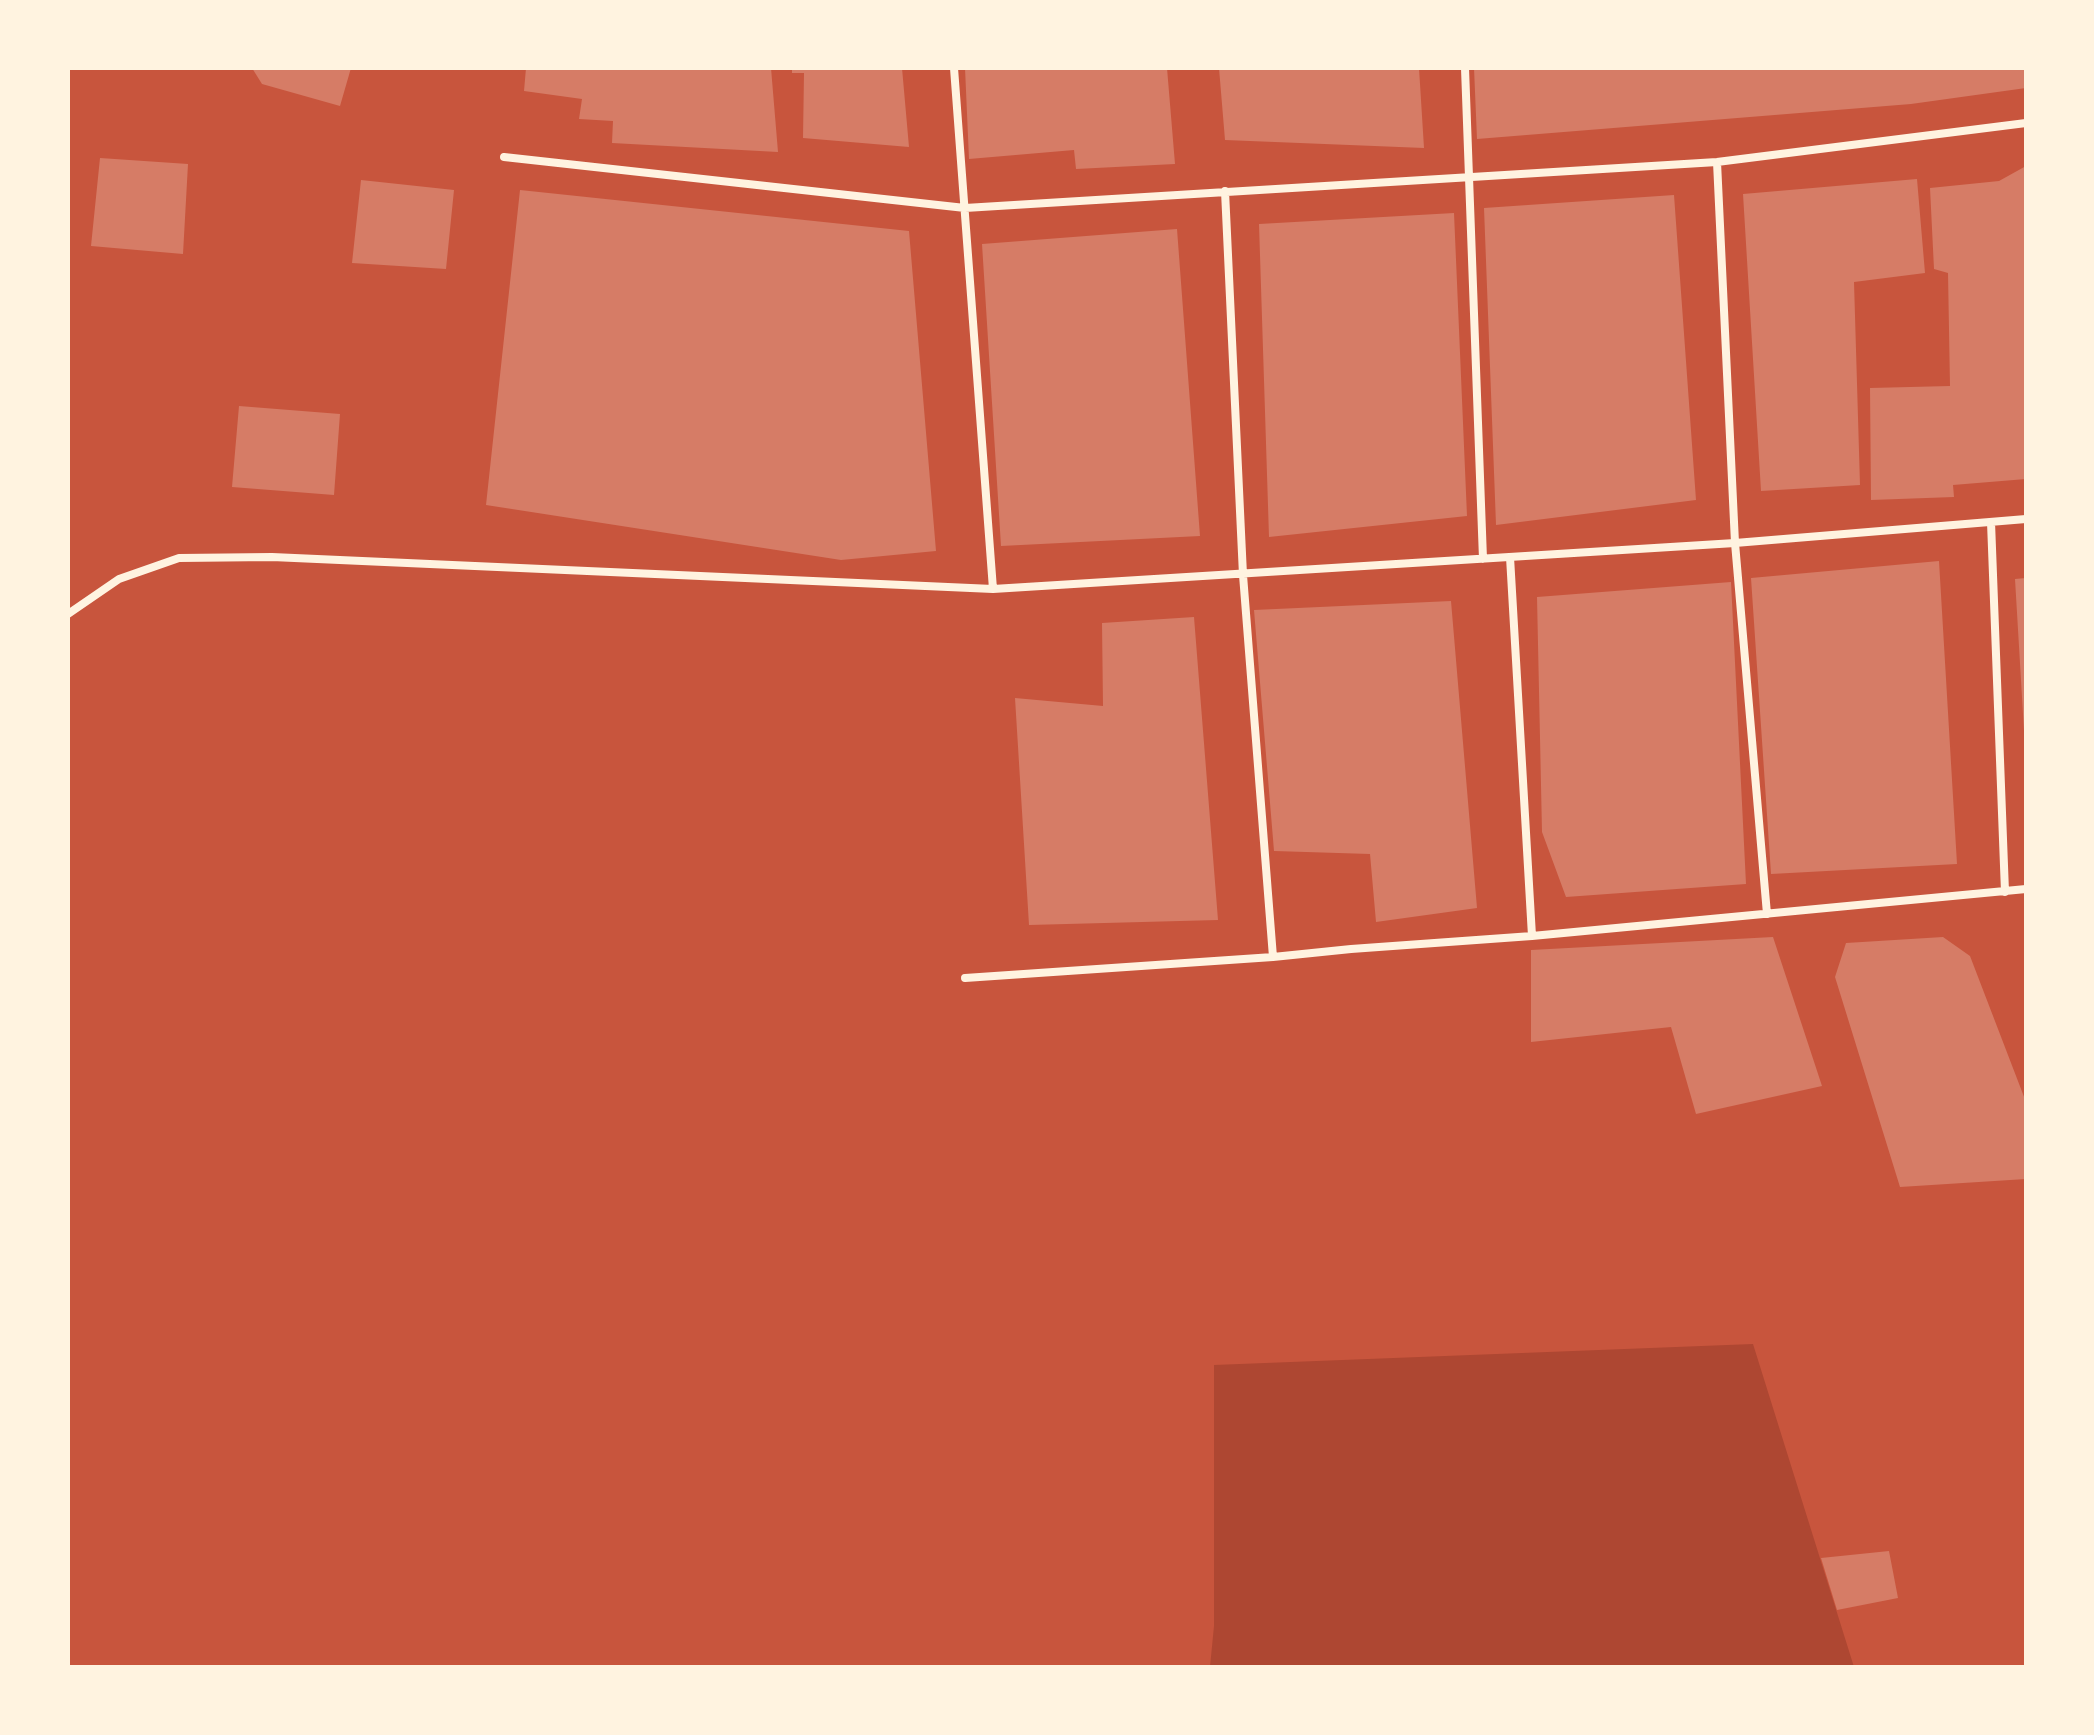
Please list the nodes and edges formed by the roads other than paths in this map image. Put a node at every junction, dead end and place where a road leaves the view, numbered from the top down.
1 (954, 68) edge
2 (1465, 68) edge
3 (2026, 123) edge
4 (504, 157) dead end
5 (1717, 162) junction
6 (1469, 176) junction
7 (1225, 191) junction
8 (965, 208) junction
9 (2026, 519) edge
10 (1991, 522) junction
11 (1735, 543) junction
12 (1510, 557) junction
13 (1483, 559) junction
14 (1243, 575) junction
15 (993, 589) junction
16 (68, 614) edge
17 (2026, 889) edge
18 (2005, 892) junction
19 (1767, 914) junction
20 (1532, 936) junction
21 (1273, 957) junction
22 (965, 978) dead end

1 - 8 street
2 - 6 street
3 - 5 street
4 - 8 street
5 - 6 street
5 - 11 street
6 - 7 street
6 - 13 street
7 - 8 street
7 - 14 street
8 - 15 street
9 - 10 street
10 - 11 street
10 - 18 street
11 - 12 street
11 - 19 street
12 - 13 street
12 - 20 street
13 - 14 street
14 - 15 street
14 - 21 street
15 - 16 street
17 - 18 street
18 - 19 street
19 - 20 street
20 - 21 street
21 - 22 street

